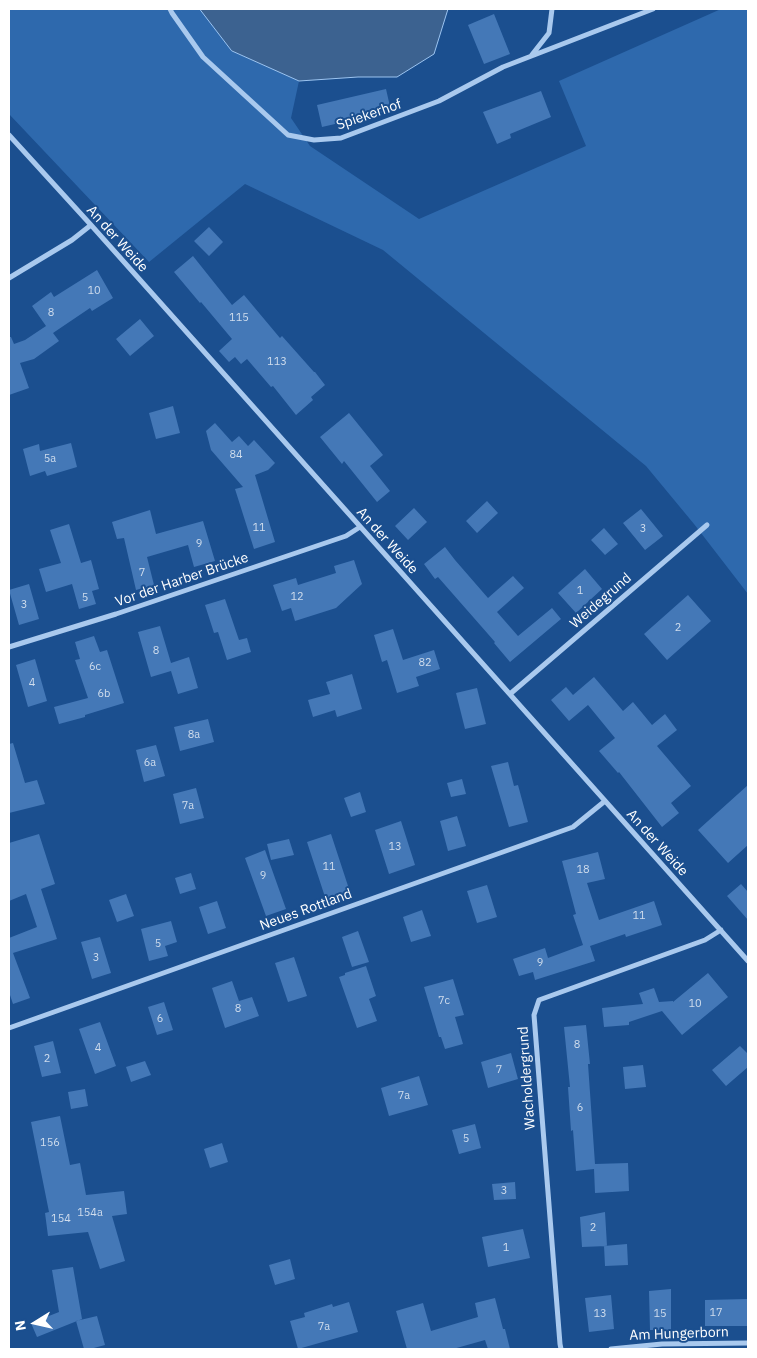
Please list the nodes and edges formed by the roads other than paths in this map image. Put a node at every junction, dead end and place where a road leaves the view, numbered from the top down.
1 (170, 9) edge
2 (552, 9) edge
3 (653, 9) edge
4 (530, 57) junction
5 (9, 135) edge
6 (91, 225) junction
7 (9, 278) edge
8 (707, 525) dead end
9 (360, 527) junction
10 (9, 647) edge
11 (510, 694) junction
12 (605, 801) junction
13 (721, 930) junction
14 (748, 961) edge
15 (9, 1028) edge
16 (748, 1343) edge
17 (561, 1349) edge
18 (611, 1349) edge

1 - 4 street, Spiekerhof
2 - 4 street, Spiekerhof
3 - 4 street, Spiekerhof
5 - 6 street, An der Weide
6 - 7 street
6 - 9 street, An der Weide
8 - 11 street, Weidegrund
9 - 10 street, Vor der Harber Brücke
9 - 11 street, An der Weide
11 - 12 street, An der Weide
12 - 13 street, An der Weide
12 - 15 street, Neues Rottland
13 - 14 street, An der Weide
13 - 17 street, Wacholdergrund
16 - 18 street, Am Hungerborn

